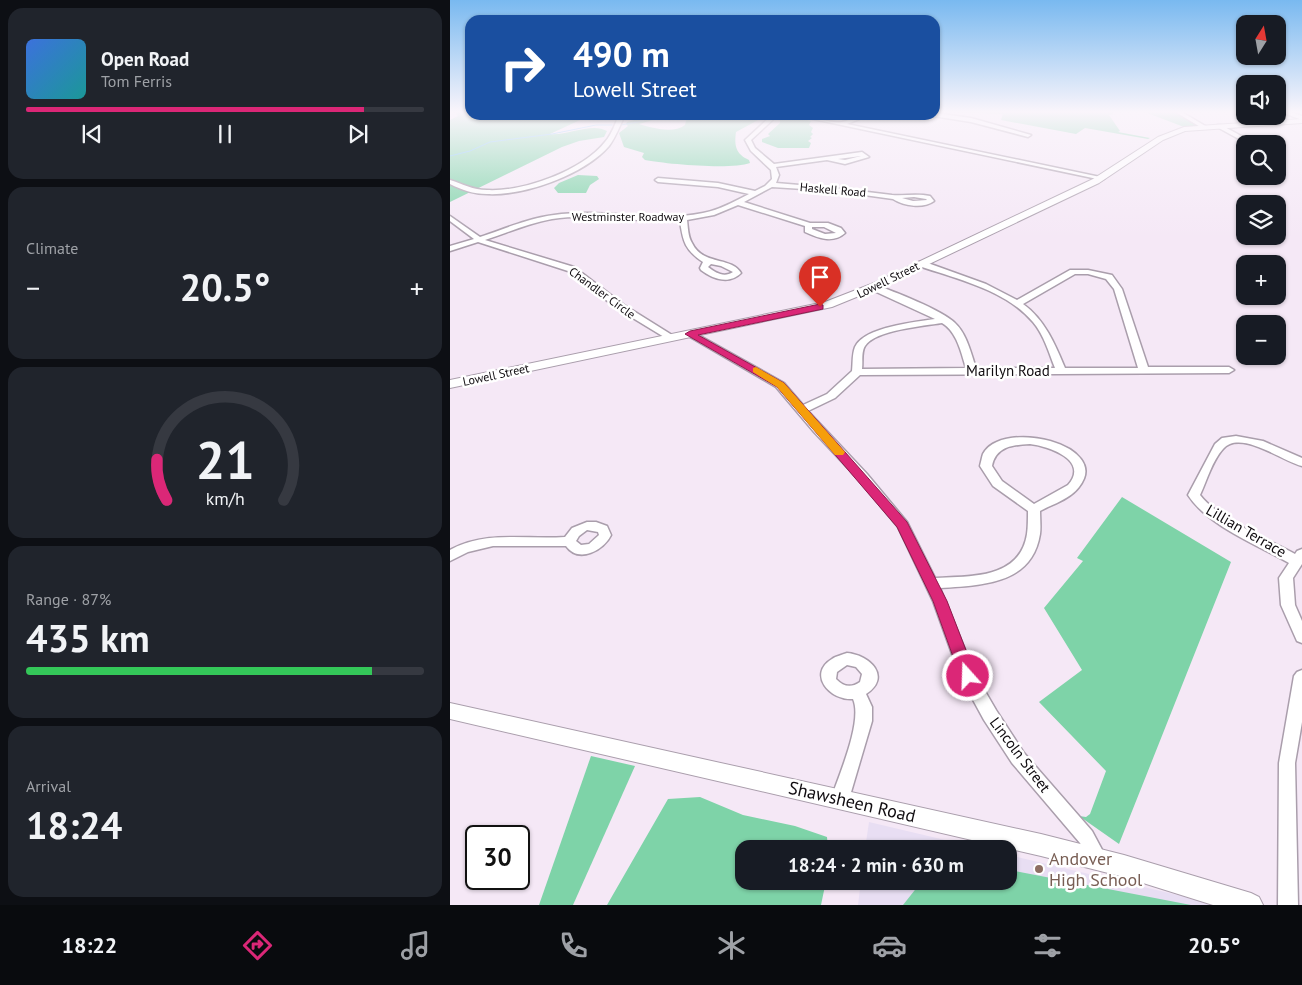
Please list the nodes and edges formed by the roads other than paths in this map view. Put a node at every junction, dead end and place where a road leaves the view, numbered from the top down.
1 (597, 153) edge
2 (758, 153) edge
3 (982, 153) edge
4 (1139, 153) edge
5 (825, 158) junction
6 (771, 166) junction
7 (1102, 178) junction
8 (658, 180) dead end
9 (450, 182) edge
10 (770, 185) junction
11 (755, 193) junction
12 (895, 197) dead end
13 (737, 202) junction
14 (450, 218) edge
15 (683, 218) junction
16 (809, 225) dead end
17 (479, 240) junction
18 (450, 249) edge
19 (709, 262) dead end
20 (922, 264) junction
21 (875, 288) junction
22 (1018, 303) junction
23 (943, 320) junction
24 (690, 334) junction
25 (669, 337) junction
26 (1144, 370) junction
27 (1228, 370) dead end
28 (972, 371) junction
29 (856, 372) junction
30 (1062, 372) junction
31 (450, 384) edge
32 (801, 410) junction
33 (1302, 462) edge
34 (1034, 509) junction
35 (570, 541) dead end
36 (450, 556) edge
37 (1300, 558) edge
38 (932, 583) junction
39 (1302, 637) edge
40 (1302, 676) edge
41 (858, 692) dead end
42 (450, 711) edge
43 (840, 799) junction
44 (1098, 859) junction
45 (1251, 905) edge
46 (1288, 905) edge

1 - 9 street
2 - 6 street
3 - 7 street
4 - 7 main road, Lowell Street
5 - 5 street
5 - 6 street
6 - 10 street
7 - 20 main road, Lowell Street
8 - 11 street
10 - 11 street, Westminster Roadway
10 - 12 street, Haskell Road
11 - 13 street, Westminster Roadway
13 - 15 street, Westminster Roadway
13 - 16 street
14 - 17 street, Chandler Circle
15 - 17 street, Westminster Roadway
15 - 19 street
17 - 18 street, Westminster Roadway
17 - 25 street, Chandler Circle
20 - 21 main road, Lowell Street
20 - 22 street
21 - 23 street
21 - 24 main road, Lowell Street
22 - 26 street
22 - 30 street
23 - 28 street
23 - 29 street
24 - 25 main road, Lowell Street
24 - 32 street, Lincoln Street
25 - 31 main road, Lowell Street
26 - 27 street, Marilyn Road
26 - 30 street, Marilyn Road
28 - 29 street, Marilyn Road
28 - 30 street, Marilyn Road
29 - 32 street
32 - 38 street, Lincoln Street
33 - 37 street, Lillian Terrace
34 - 34 street
34 - 38 street
35 - 36 street
37 - 39 street
38 - 44 street, Lincoln Street
40 - 46 street
41 - 43 street
42 - 43 main road, Shawsheen Road
43 - 44 main road, Shawsheen Road
44 - 45 main road, Shawsheen Road

